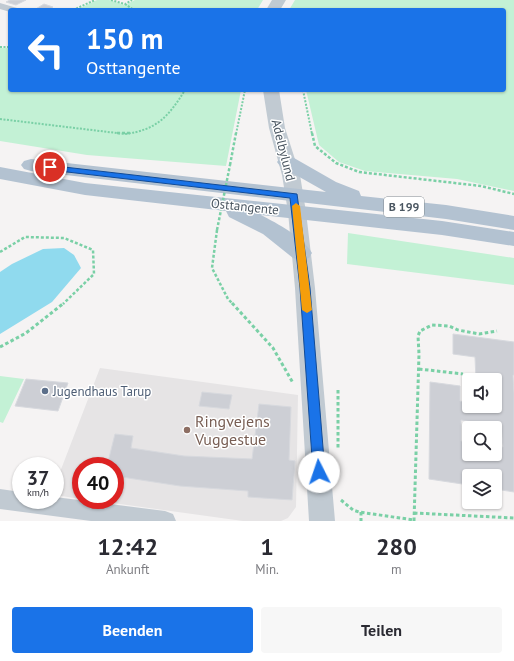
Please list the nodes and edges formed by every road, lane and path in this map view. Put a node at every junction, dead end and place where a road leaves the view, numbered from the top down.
1 (95, 0) edge
2 (111, 0) edge
3 (132, 0) edge
4 (125, 4) junction
5 (77, 8) edge
6 (131, 8) edge
7 (184, 92) edge
8 (245, 92) edge
9 (271, 92) edge
10 (303, 92) edge
11 (0, 119) edge
12 (0, 160) edge
13 (287, 162) junction
14 (0, 173) edge
15 (514, 194) edge
16 (210, 202) junction
17 (295, 204) junction
18 (392, 206) junction
19 (514, 223) edge
20 (514, 239) edge
21 (0, 252) edge
22 (301, 253) junction
23 (497, 331) dead end
24 (0, 347) edge
25 (419, 369) junction
26 (462, 374) edge
27 (296, 389) dead end
28 (338, 390) dead end
29 (338, 451) dead end
30 (338, 496) dead end
31 (0, 499) edge
32 (361, 512) junction
33 (414, 513) junction
34 (514, 518) edge
35 (165, 521) edge
36 (322, 521) edge
37 (361, 521) edge
38 (414, 521) edge

1 - 5 path
2 - 4 path
3 - 4 path
4 - 6 path
7 - 11 path
8 - 27 path, bridge
9 - 13 street, Adelbylund
10 - 15 path
12 - 17 main road, Osttangente / B 199
13 - 17 street, Adelbylund
13 - 18 main road
14 - 16 main road, Osttangente / B 199
16 - 17 main road, Osttangente / B 199
16 - 22 main road
17 - 18 main road, Osttangente / B 199
17 - 20 main road, Osttangente / B 199
17 - 22 street, Adelbylund
18 - 19 main road, Osttangente / B 199
21 - 24 path
22 - 36 street, Adelbylund
23 - 25 path
25 - 26 path
25 - 33 path
28 - 29 path
30 - 32 path
31 - 35 street
32 - 37 path
32 - 38 path
33 - 34 path
33 - 38 path

